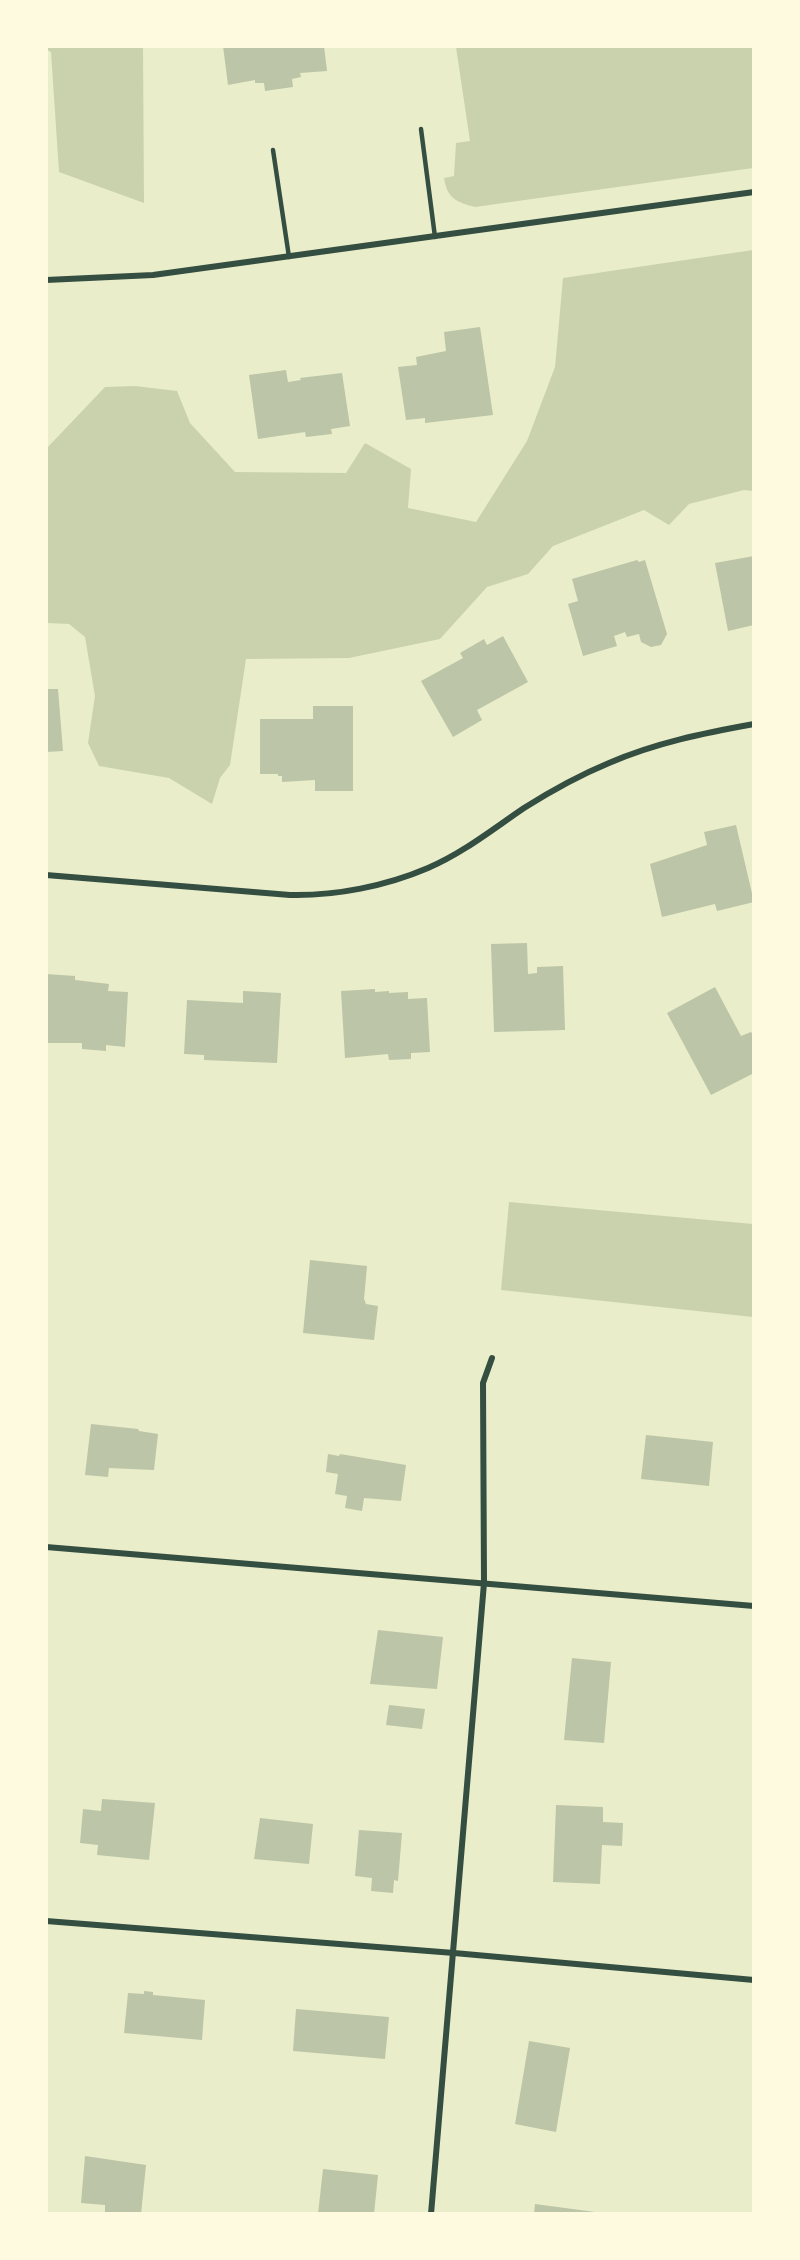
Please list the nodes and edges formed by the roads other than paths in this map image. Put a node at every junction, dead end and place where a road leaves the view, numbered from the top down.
1 (421, 129) dead end
2 (273, 150) dead end
3 (753, 192) edge
4 (435, 237) junction
5 (288, 257) junction
6 (46, 280) edge
7 (753, 724) edge
8 (46, 875) edge
9 (492, 1358) dead end
10 (46, 1547) edge
11 (484, 1583) junction
12 (753, 1606) edge
13 (46, 1921) edge
14 (454, 1953) junction
15 (753, 1980) edge
16 (431, 2214) edge

1 - 4 lane
2 - 5 lane
3 - 4 street
4 - 5 street
5 - 6 street
7 - 8 street
9 - 11 street
10 - 11 street
11 - 12 street
11 - 14 street
13 - 14 street
14 - 15 street
14 - 16 street

